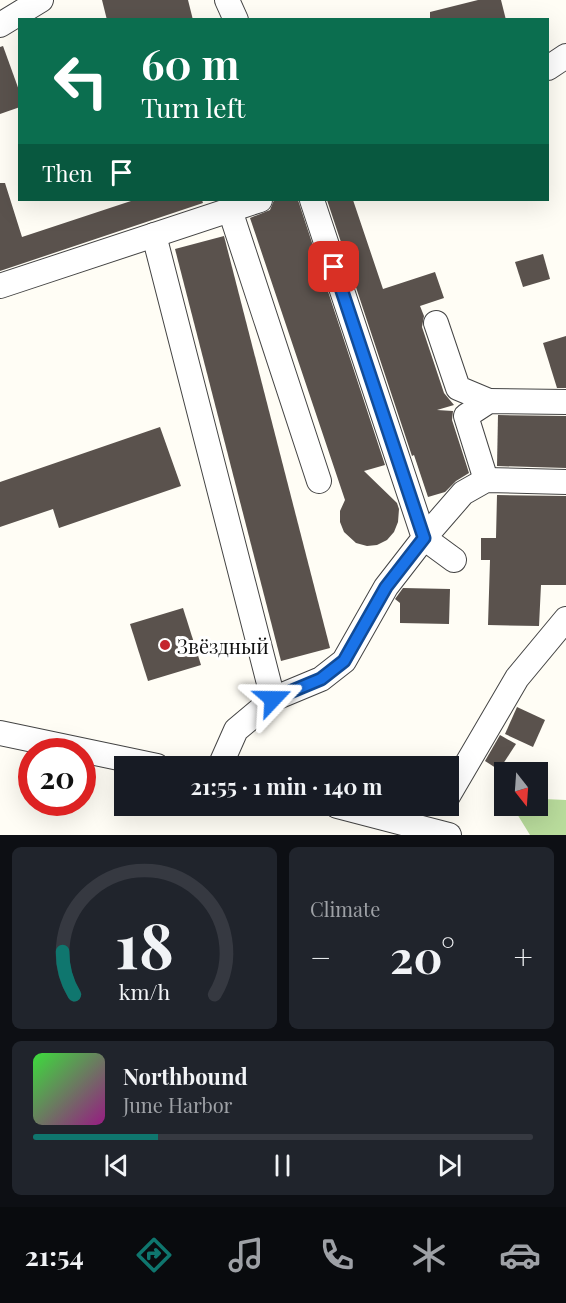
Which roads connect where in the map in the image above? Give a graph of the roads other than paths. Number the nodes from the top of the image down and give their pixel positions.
1 (41, 0) edge
2 (227, 0) edge
3 (235, 18) edge
4 (0, 25) edge
5 (566, 56) edge
6 (549, 67) edge
7 (257, 201) edge
8 (312, 201) edge
9 (230, 210) junction
10 (154, 235) junction
11 (0, 286) edge
12 (436, 323) dead end
13 (489, 401) junction
14 (566, 402) edge
15 (486, 480) junction
16 (319, 481) dead end
17 (566, 482) edge
18 (424, 538) junction
19 (454, 560) dead end
20 (566, 619) edge
21 (273, 699) junction
22 (0, 733) edge
23 (224, 756) edge
24 (114, 757) edge
25 (459, 777) edge
26 (376, 816) edge
27 (441, 816) edge
28 (439, 832) edge

1 - 4 street
2 - 3 street
5 - 6 street
7 - 9 street
8 - 18 street
9 - 10 street
9 - 16 street
10 - 11 street
10 - 21 street
12 - 13 street
13 - 14 street
13 - 15 street
15 - 17 street
15 - 18 street
18 - 19 street
18 - 21 street
20 - 25 street
21 - 23 street
22 - 24 street
26 - 28 street
27 - 28 street

